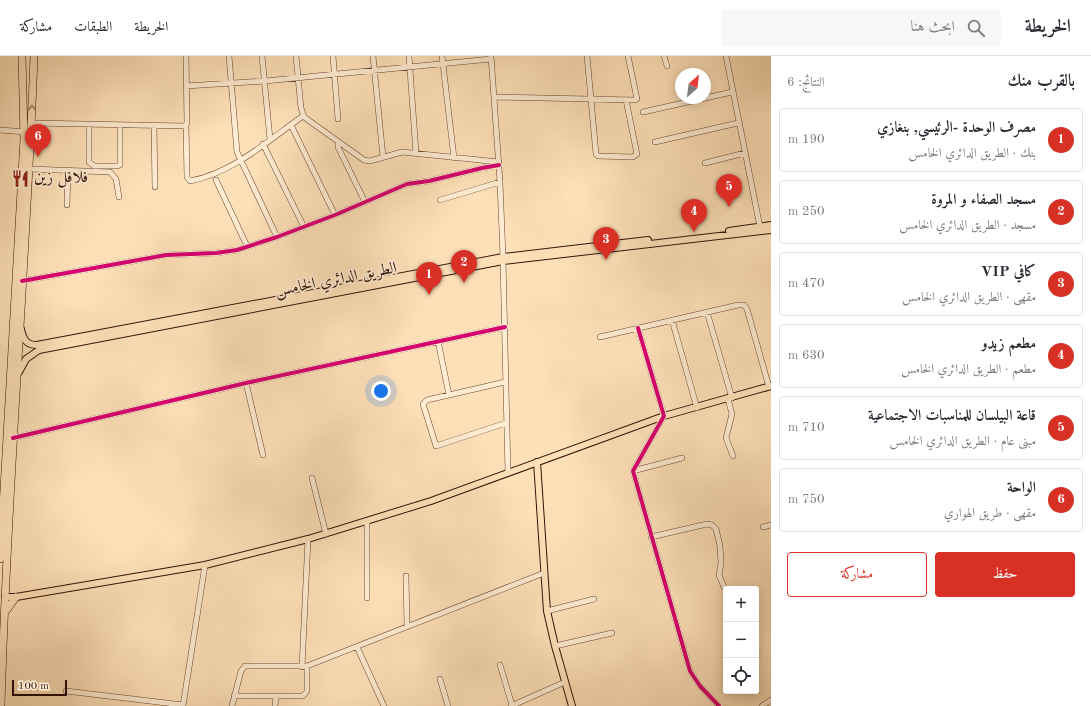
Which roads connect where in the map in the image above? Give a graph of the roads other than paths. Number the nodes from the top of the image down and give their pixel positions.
1 (22, 56) edge
2 (34, 56) edge
3 (186, 56) edge
4 (229, 56) edge
5 (262, 56) edge
6 (296, 56) edge
7 (333, 56) edge
8 (373, 56) edge
9 (408, 56) edge
10 (442, 56) edge
11 (587, 56) edge
12 (628, 56) edge
13 (664, 56) edge
14 (726, 56) edge
15 (491, 58) edge
16 (442, 64) junction
17 (667, 66) dead end
18 (410, 67) junction
19 (375, 70) junction
20 (335, 74) junction
21 (298, 78) junction
22 (264, 81) junction
23 (232, 84) junction
24 (186, 86) junction
25 (732, 92) junction
26 (494, 97) junction
27 (590, 99) junction
28 (626, 100) junction
29 (643, 112) dead end
30 (303, 116) junction
31 (338, 118) dead end
32 (32, 123) junction
33 (738, 123) junction
34 (89, 124) junction
35 (120, 125) junction
36 (186, 125) junction
37 (291, 125) junction
38 (154, 126) junction
39 (0, 130) edge
40 (28, 132) junction
41 (270, 139) junction
42 (338, 142) junction
43 (655, 142) dead end
44 (263, 144) junction
45 (416, 153) junction
46 (744, 153) junction
47 (383, 157) junction
48 (454, 158) junction
49 (240, 160) junction
50 (705, 163) dead end
51 (499, 164) junction
52 (30, 169) junction
53 (68, 170) junction
54 (216, 180) dead end
55 (500, 182) junction
56 (154, 187) dead end
57 (119, 197) dead end
58 (440, 200) dead end
59 (366, 202) junction
60 (67, 205) dead end
61 (335, 215) junction
62 (771, 225) edge
63 (304, 227) junction
64 (760, 227) junction
65 (771, 230) edge
66 (277, 237) junction
67 (247, 246) junction
68 (503, 259) junction
69 (22, 281) junction
70 (707, 312) junction
71 (213, 314) junction
72 (672, 320) junction
73 (20, 325) junction
74 (505, 327) junction
75 (638, 328) junction
76 (600, 337) dead end
77 (438, 341) junction
78 (18, 377) junction
79 (505, 382) junction
80 (246, 383) junction
81 (770, 386) edge
82 (449, 395) junction
83 (730, 398) junction
84 (697, 408) junction
85 (664, 416) junction
86 (506, 423) junction
87 (14, 438) junction
88 (263, 455) dead end
89 (733, 456) dead end
90 (682, 458) dead end
91 (537, 462) junction
92 (9, 470) junction
93 (633, 471) junction
94 (508, 473) junction
95 (312, 478) dead end
96 (367, 522) junction
97 (771, 525) edge
98 (763, 527) dead end
99 (326, 534) junction
100 (651, 537) junction
101 (308, 539) junction
102 (0, 558) edge
103 (205, 565) junction
104 (544, 573) junction
105 (406, 576) dead end
106 (723, 586) edge
107 (12, 595) junction
108 (367, 598) dead end
109 (594, 599) dead end
110 (547, 611) junction
111 (4, 615) junction
112 (407, 628) junction
113 (612, 633) dead end
114 (555, 646) junction
115 (358, 647) junction
116 (500, 664) dead end
117 (305, 666) junction
118 (440, 679) dead end
119 (565, 682) junction
120 (66, 691) dead end
121 (234, 696) junction
122 (276, 697) junction
123 (771, 700) edge
124 (2, 706) edge
125 (183, 706) edge
126 (232, 706) edge
127 (275, 706) edge
128 (384, 706) edge
129 (448, 706) edge
130 (512, 706) edge
131 (572, 706) edge
132 (719, 706) edge
133 (762, 706) edge

1 - 40 highway
32 -> 2 highway
3 - 24 street
4 - 23 street
5 - 22 street
6 - 21 street
7 - 20 street
8 - 19 street
9 - 18 street
10 - 16 street
11 - 27 street
12 - 28 street
13 - 17 street
14 - 25 street
15 - 16 street
15 - 26 street
16 - 18 street
16 - 48 street
18 - 19 street
18 - 45 street
19 - 20 street
19 - 47 street
20 - 21 street
20 - 31 street
21 - 22 street
21 - 30 street
22 - 23 street
22 - 41 street
23 - 24 street
23 - 49 street
24 - 36 street
25 - 29 street
25 - 33 street
26 - 27 street
26 - 51 street
27 - 28 street
27 - 28 street
30 - 37 street
30 - 42 street
32 - 34 street
32 - 40 highway
33 - 43 street
33 - 46 street
34 - 35 street
34 - 35 street
35 - 38 street
36 - 38 street
36 - 49 street
37 - 41 street
37 - 61 street
38 - 56 street
39 - 40 street
40 - 52 highway
40 - 92 highway
41 - 44 street
42 - 47 street
42 - 59 street
44 - 49 street
44 - 63 street
45 - 47 street
45 - 48 street
46 - 50 street
46 - 64 street
48 - 51 street
49 - 66 street
51 - 55 street
51 - 59 street
52 - 53 street
52 - 69 highway
53 - 57 street
53 - 60 street
54 - 67 street
55 - 58 street
55 - 68 street
59 - 61 street
61 - 63 street
62 - 64 main road, الطريق الدائري الخامس
63 - 66 street
64 - 68 main road, الطريق الدائري الخامس
65 - 68 main road, الطريق الدائري الخامس
66 - 67 street
67 - 69 street
68 - 71 main road, الطريق الدائري الخامس
68 - 74 street
69 - 73 highway
70 - 72 street
70 - 81 street
70 - 83 street
71 - 73 main road, الطريق الدائري الخامس
71 - 78 main road, الطريق الدائري الخامس
72 - 75 street
72 - 84 street
73 - 78 highway
74 - 77 street
74 - 79 street
75 - 76 street
75 - 85 street
77 - 80 street
77 - 82 street
78 - 87 highway
79 - 82 street
79 - 86 street
80 - 87 street
80 - 88 street
81 - 83 main road
82 - 86 street
83 - 84 main road
83 - 89 street
84 - 85 main road
85 - 91 main road
85 - 93 street
86 - 94 street
87 - 92 highway
90 - 93 street
91 - 94 main road
91 - 104 main road
92 - 102 highway
92 - 107 highway
93 - 100 street
94 - 96 main road
95 - 99 street
96 - 99 main road
96 - 108 street
97 - 98 street
99 - 101 main road
100 - 106 street
100 - 132 street
101 - 103 main road
101 - 117 street
103 - 107 main road
103 - 125 street
104 - 110 main road
104 - 112 street
105 - 112 street
107 - 111 highway
107 - 111 highway
109 - 110 street
110 - 114 main road
111 - 124 highway
112 - 115 street
113 - 114 street
114 - 119 main road
115 - 117 street
115 - 128 street
116 - 130 street
117 - 121 street
117 - 122 street
118 - 129 street
119 - 130 street
119 - 131 main road
120 - 125 street
121 - 122 street
121 - 126 street
122 - 127 street
123 - 133 street

